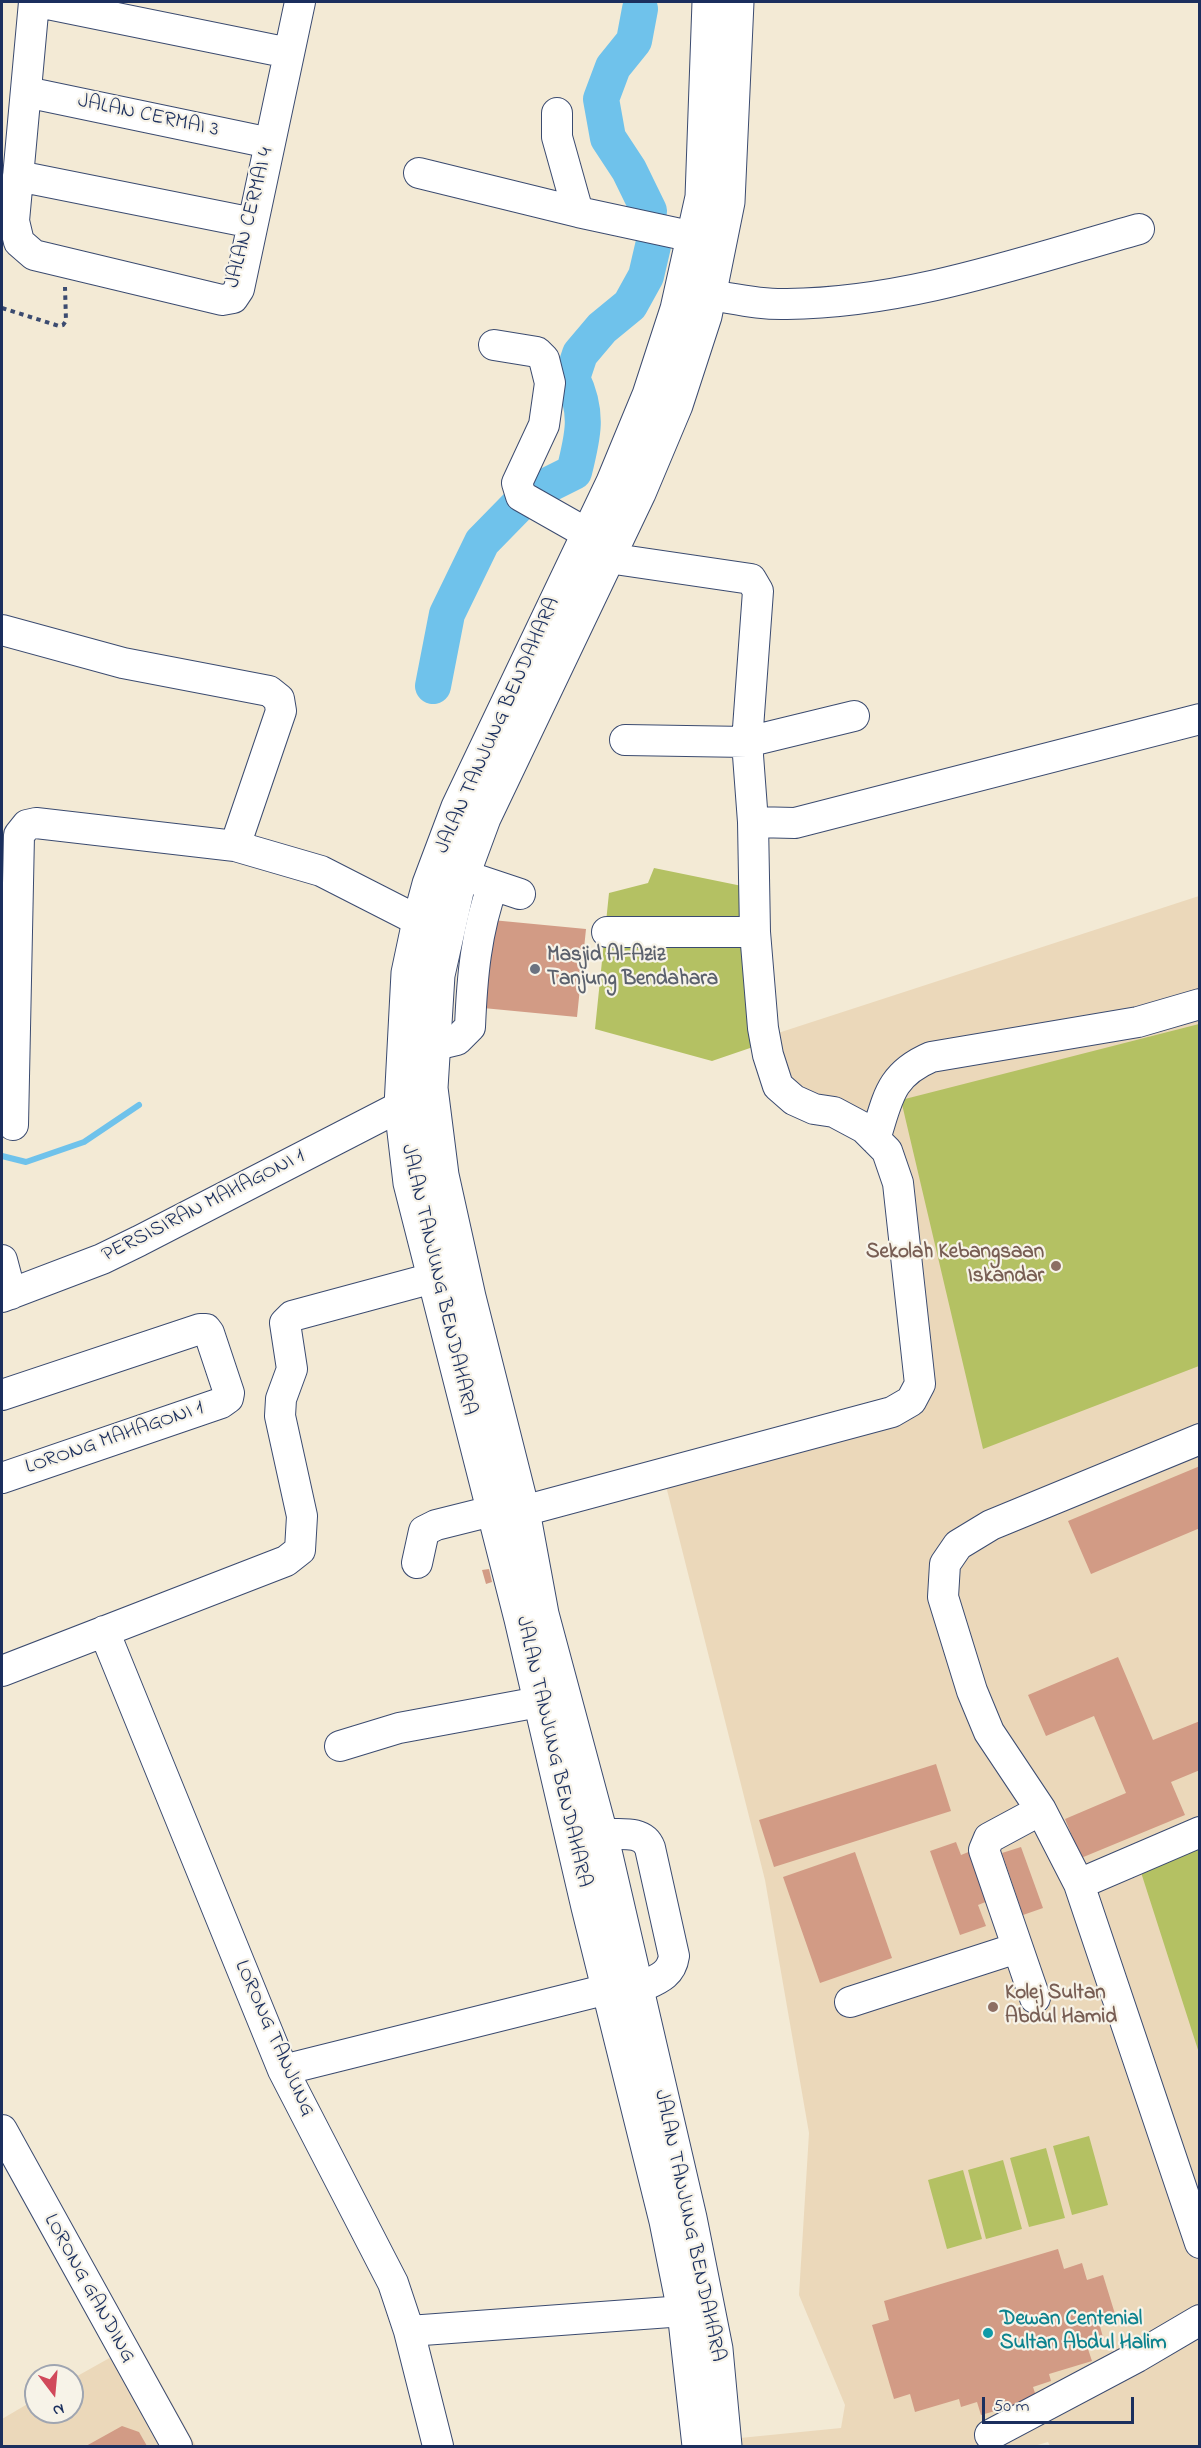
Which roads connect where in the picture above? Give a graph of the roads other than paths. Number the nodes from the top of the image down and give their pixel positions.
1 (36, 2) edge
2 (300, 2) edge
3 (709, 2) edge
4 (737, 2) edge
5 (289, 53) junction
6 (26, 92) junction
7 (557, 113) dead end
8 (270, 143) junction
9 (419, 173) dead end
10 (18, 176) junction
11 (578, 212) junction
12 (252, 223) junction
13 (1139, 229) dead end
14 (8, 232) edge
15 (694, 237) junction
16 (710, 295) junction
17 (494, 345) dead end
18 (588, 534) junction
19 (608, 558) junction
20 (2, 630) edge
21 (854, 716) dead end
22 (1200, 719) edge
23 (625, 740) dead end
24 (747, 741) junction
25 (753, 822) junction
26 (235, 846) junction
27 (418, 921) junction
28 (608, 932) dead end
29 (754, 932) junction
30 (1200, 1004) edge
31 (401, 1106) junction
32 (13, 1125) dead end
33 (875, 1139) junction
34 (2, 1260) edge
35 (433, 1278) junction
36 (6, 1295) edge
37 (2, 1395) edge
38 (1200, 1439) edge
39 (2, 1478) edge
40 (508, 1511) junction
41 (417, 1563) dead end
42 (104, 1631) junction
43 (2, 1671) edge
44 (539, 1702) junction
45 (340, 1746) dead end
46 (1041, 1810) junction
47 (1200, 1832) edge
48 (601, 1834) junction
49 (1079, 1884) junction
50 (1017, 1948) junction
51 (623, 1989) junction
52 (1035, 1998) dead end
53 (850, 2002) dead end
54 (283, 2070) junction
55 (2, 2130) edge
56 (1200, 2243) edge
57 (684, 2311) junction
58 (1200, 2320) edge
59 (409, 2331) junction
60 (990, 2435) dead end
61 (177, 2446) edge
62 (438, 2446) edge
63 (699, 2446) edge
64 (725, 2446) edge

1 - 5 street
1 - 6 street
2 - 5 street, JALAN CERMAI 4
3 - 15 main road, JALAN TANJUNG BENDAHARA
4 - 16 main road, JALAN TANJUNG BENDAHARA
5 - 8 street, JALAN CERMAI 4
6 - 8 street, JALAN CERMAI 3
6 - 10 street
7 - 11 street
8 - 12 street, JALAN CERMAI 4
9 - 11 street
10 - 12 street
10 - 14 street
11 - 15 street
12 - 14 street, JALAN CERMAI 4
13 - 16 street
15 - 18 main road, JALAN TANJUNG BENDAHARA
16 - 19 main road, JALAN TANJUNG BENDAHARA
17 - 18 street
18 - 27 main road, JALAN TANJUNG BENDAHARA
19 - 24 street
19 - 40 main road, JALAN TANJUNG BENDAHARA
20 - 26 street
21 - 24 street
22 - 25 street
23 - 24 street
24 - 25 street
25 - 29 street
26 - 27 street
26 - 32 street
27 - 31 main road, JALAN TANJUNG BENDAHARA
28 - 29 street
29 - 33 street
30 - 33 street
31 - 35 main road, JALAN TANJUNG BENDAHARA
31 - 36 street, PERSISIRAN MAHAGONI 1
33 - 40 street
34 - 36 street
35 - 40 main road, JALAN TANJUNG BENDAHARA
35 - 42 street
37 - 39 street, LORONG MAHAGONI 1
38 - 46 street
40 - 41 street
40 - 44 main road, JALAN TANJUNG BENDAHARA
40 - 48 main road, JALAN TANJUNG BENDAHARA
42 - 43 street
42 - 54 street, LORONG TANJUNG
44 - 45 street
44 - 51 main road, JALAN TANJUNG BENDAHARA
46 - 49 street
46 - 50 street
47 - 49 street
48 - 51 main road, JALAN TANJUNG BENDAHARA
48 - 51 street
49 - 56 street
50 - 52 street
50 - 53 street
51 - 54 street
51 - 57 main road, JALAN TANJUNG BENDAHARA
51 - 64 main road, JALAN TANJUNG BENDAHARA
54 - 59 street, LORONG TANJUNG
55 - 61 street, LORONG GANDING
57 - 59 street
57 - 63 main road, JALAN TANJUNG BENDAHARA
58 - 60 street
59 - 62 street, LORONG TANJUNG

